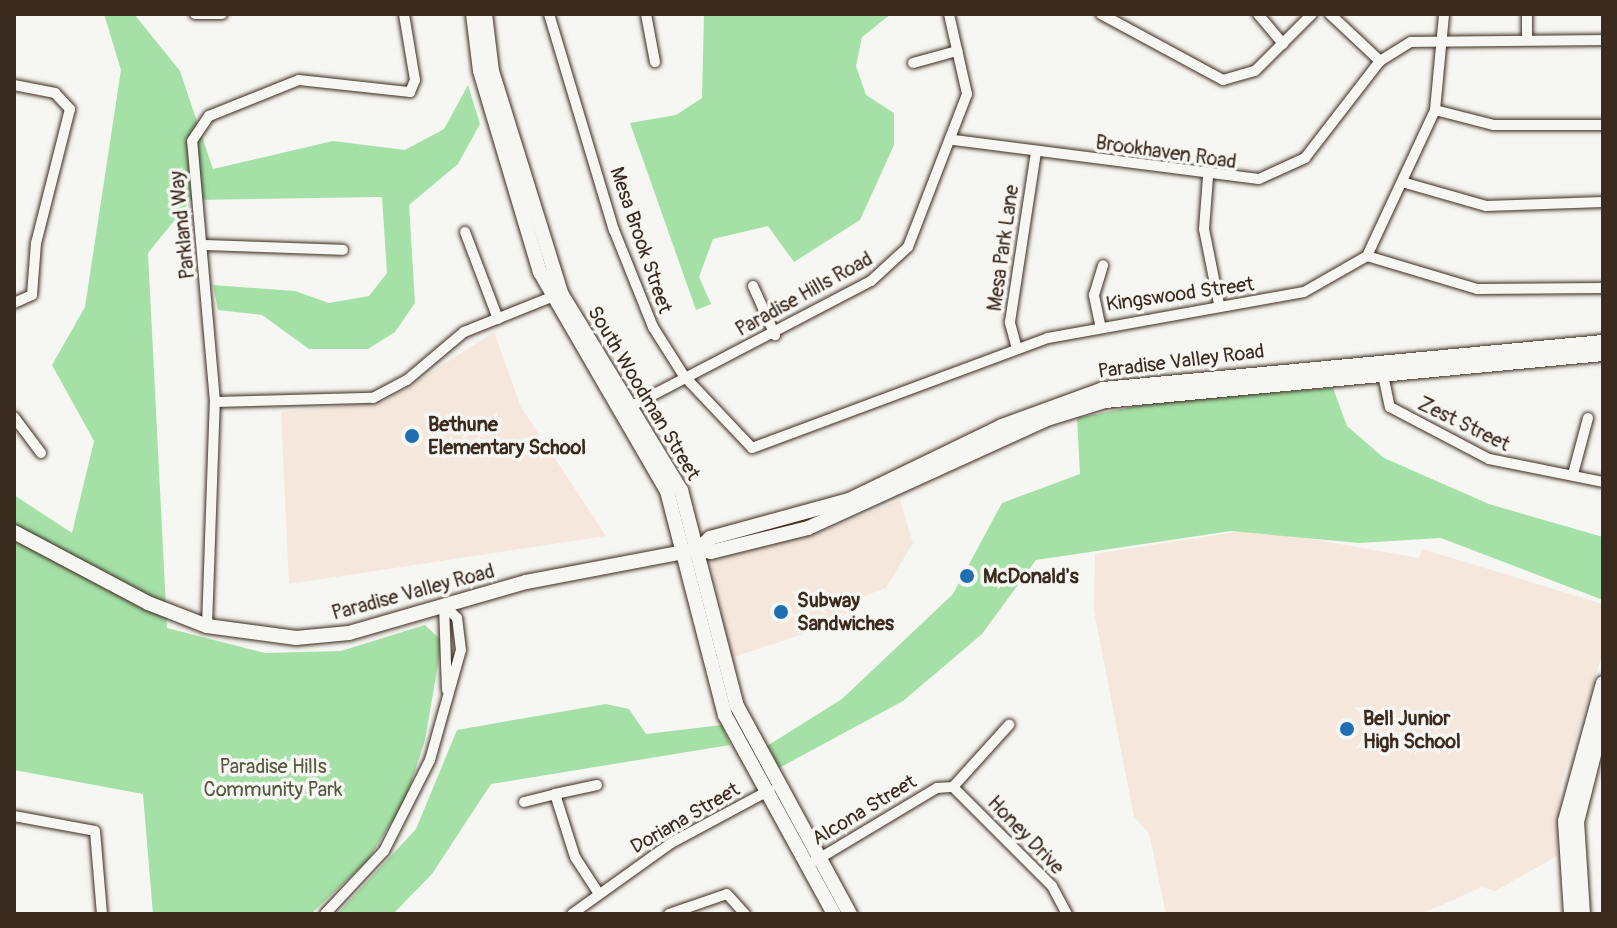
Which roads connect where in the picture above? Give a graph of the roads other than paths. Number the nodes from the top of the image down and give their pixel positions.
1 (195, 14) edge
2 (222, 14) edge
3 (404, 14) edge
4 (473, 14) edge
5 (485, 14) edge
6 (549, 14) edge
7 (646, 14) edge
8 (949, 14) edge
9 (1101, 14) edge
10 (1258, 14) edge
11 (1312, 14) edge
12 (1330, 14) edge
13 (1444, 14) edge
14 (1527, 14) edge
15 (1443, 39) junction
16 (1527, 40) junction
17 (1603, 40) edge
18 (1283, 44) junction
19 (957, 51) junction
20 (1380, 61) junction
21 (655, 62) dead end
22 (913, 63) dead end
23 (14, 85) edge
24 (1435, 110) junction
25 (1603, 125) edge
26 (954, 140) junction
27 (1036, 153) junction
28 (1208, 177) junction
29 (1402, 182) junction
30 (1603, 202) edge
31 (465, 232) dead end
32 (203, 245) junction
33 (343, 250) dead end
34 (1367, 256) junction
35 (1103, 265) dead end
36 (753, 286) dead end
37 (1603, 288) edge
38 (556, 295) junction
39 (14, 303) edge
40 (1219, 304) junction
41 (498, 319) junction
42 (1100, 324) junction
43 (775, 335) junction
44 (1603, 342) edge
45 (1017, 349) junction
46 (1603, 354) edge
47 (1383, 375) junction
48 (684, 376) junction
49 (215, 402) junction
50 (627, 409) junction
51 (14, 417) edge
52 (1588, 418) dead end
53 (752, 448) joint
54 (41, 453) dead end
55 (1573, 474) junction
56 (1603, 482) edge
57 (14, 532) edge
58 (692, 550) junction
59 (444, 605) junction
60 (207, 626) junction
61 (1603, 683) edge
62 (1603, 719) edge
63 (1009, 725) dead end
64 (597, 785) dead end
65 (953, 787) junction
66 (773, 789) junction
67 (555, 794) junction
68 (524, 802) dead end
69 (14, 816) edge
70 (1563, 839) junction
71 (813, 862) junction
72 (1576, 872) junction
73 (599, 894) junction
74 (102, 914) edge
75 (325, 914) edge
76 (572, 914) edge
77 (669, 914) edge
78 (745, 914) edge
79 (834, 914) edge
80 (850, 914) edge
81 (1067, 914) edge
82 (1571, 914) edge
83 (1583, 914) edge

1 - 2 street
3 - 32 street, Parkland Way
4 - 38 main road, South Woodman Street
5 - 38 main road, South Woodman Street
6 - 48 street, Mesa Brook Street
7 - 21 street
8 - 19 street, Paradise Hills Road
9 - 18 street
10 - 18 street
11 - 18 street
12 - 20 street
13 - 15 street
14 - 16 street
15 - 16 street, Brookhaven Road
15 - 20 street, Brookhaven Road
15 - 24 street
16 - 17 street, Brookhaven Road
19 - 22 street
19 - 26 street, Paradise Hills Road
20 - 28 street, Brookhaven Road
23 - 39 street
24 - 25 street
24 - 29 street
26 - 27 street, Brookhaven Road
26 - 43 street, Paradise Hills Road
27 - 28 street, Brookhaven Road
27 - 45 street, Mesa Park Lane
28 - 40 street
29 - 30 street
29 - 34 street
31 - 41 street
32 - 33 street
32 - 49 street, Parkland Way
34 - 37 street
34 - 40 street, Kingswood Street
35 - 42 street
36 - 43 street
38 - 41 street
38 - 50 main road, South Woodman Street
40 - 42 street, Kingswood Street
41 - 49 street
42 - 45 street, Kingswood Street
43 - 48 street, Paradise Hills Road
44 - 58 main road, Paradise Valley Road
45 - 53 street, Kingswood Street
46 - 47 main road, Paradise Valley Road
47 - 55 street, Zest Street
47 - 58 main road, Paradise Valley Road
48 - 50 street, Paradise Hills Road
48 - 53 street, Mesa Brook Street
49 - 60 street, Parkland Way
50 - 58 main road, South Woodman Street
51 - 54 street
52 - 55 street
55 - 56 street, Zest Street
57 - 60 main road, Paradise Valley Road
58 - 59 main road, Paradise Valley Road
58 - 66 main road, South Woodman Street
59 - 60 main road, Paradise Valley Road
59 - 75 street
61 - 70 main road
62 - 72 main road
63 - 65 street, Alcona Street
64 - 67 street
65 - 71 street, Alcona Street
65 - 81 street, Honey Drive
66 - 71 main road, South Woodman Street
66 - 73 street, Doriana Street
67 - 68 street
67 - 73 street
69 - 74 street
70 - 72 main road
70 - 82 main road
71 - 79 main road, South Woodman Street
71 - 80 main road, South Woodman Street
72 - 83 main road
73 - 76 street, Doriana Street
77 - 78 street

